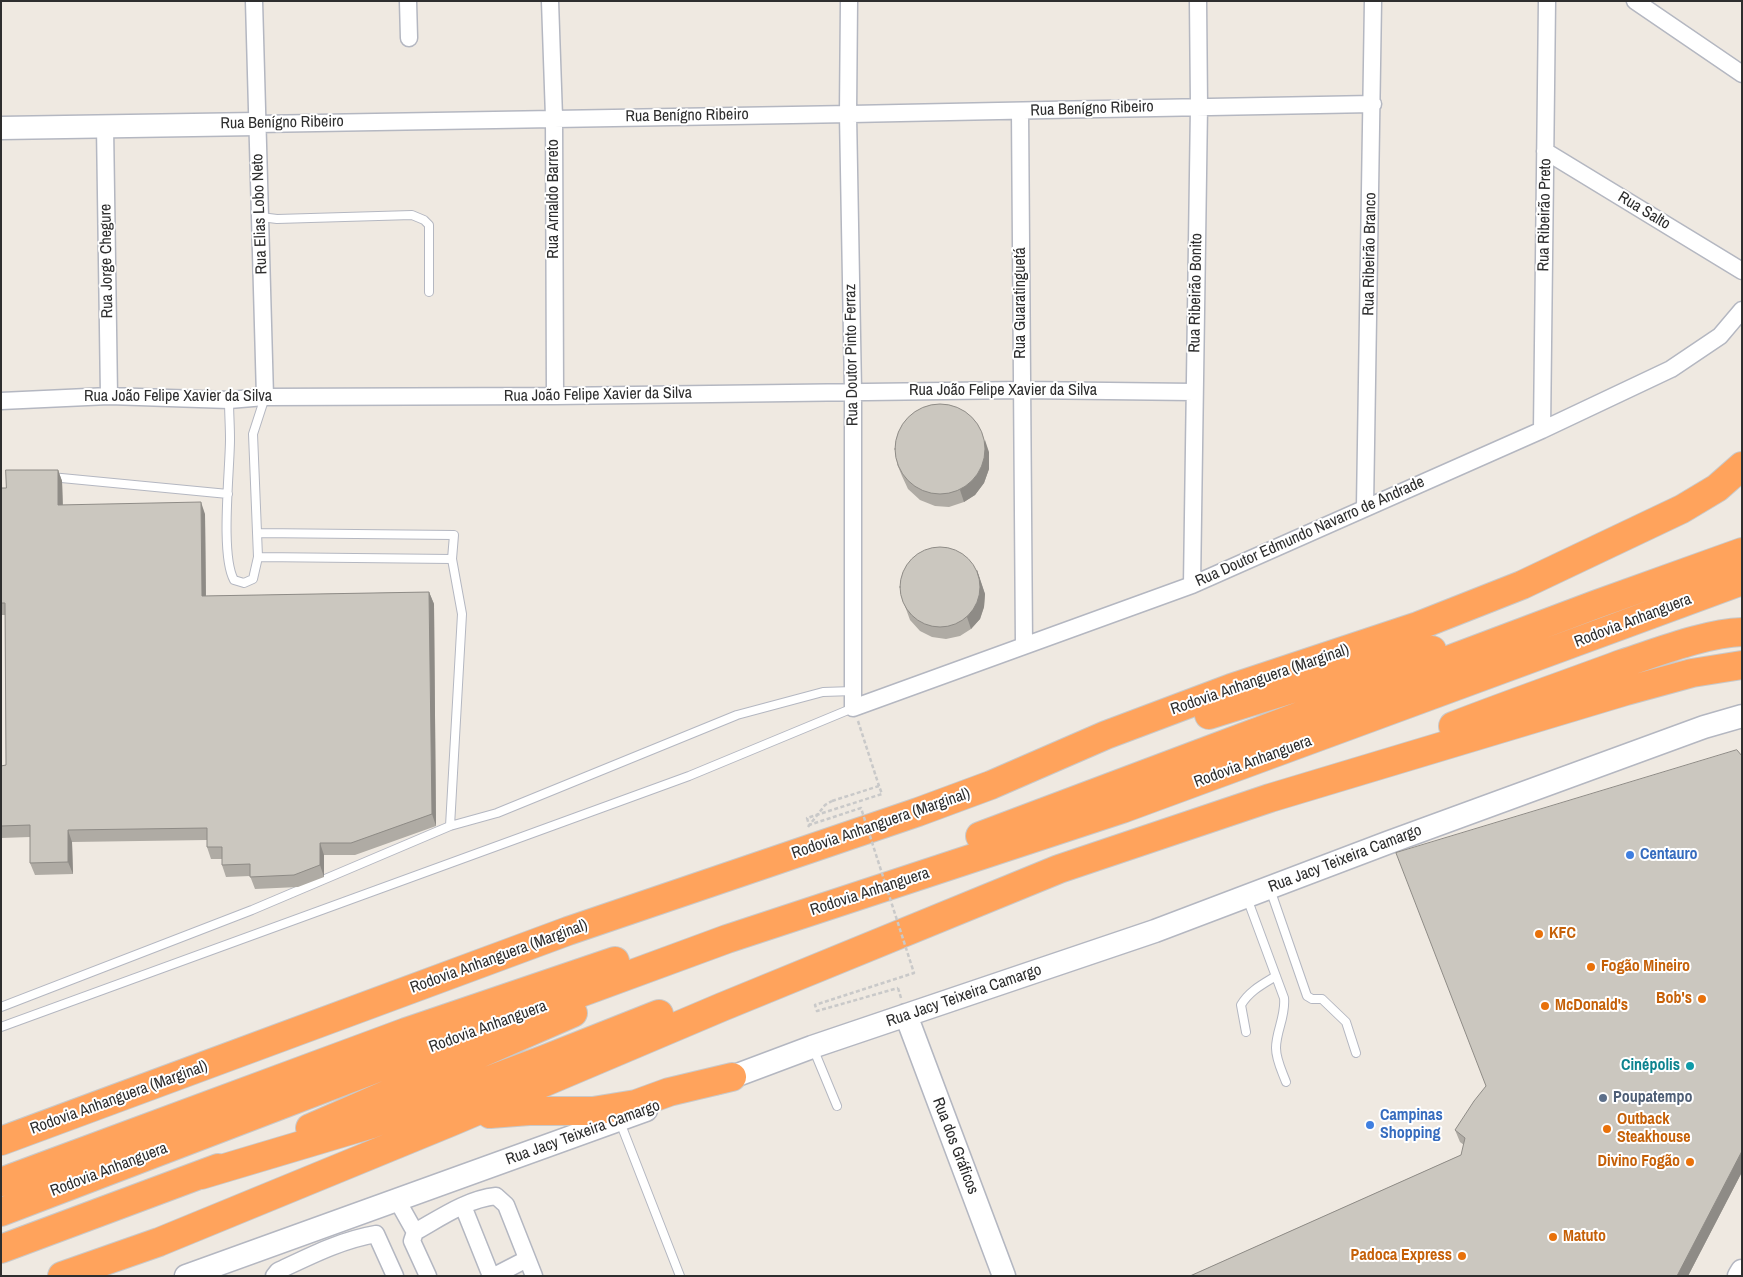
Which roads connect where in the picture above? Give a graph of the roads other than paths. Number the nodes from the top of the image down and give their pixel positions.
1 (254, 1) edge
2 (408, 1) edge
3 (550, 1) edge
4 (848, 1) edge
5 (1198, 1) edge
6 (1373, 1) edge
7 (1546, 1) edge
8 (1635, 1) edge
9 (408, 38) dead end
10 (1742, 74) edge
11 (1373, 104) junction
12 (1199, 106) junction
13 (1020, 111) junction
14 (848, 114) junction
15 (554, 118) junction
16 (257, 124) junction
17 (105, 126) junction
18 (1, 128) edge
19 (1545, 151) junction
20 (261, 217) junction
21 (1742, 271) edge
22 (429, 292) dead end
23 (1742, 310) edge
24 (1022, 390) junction
25 (853, 391) junction
26 (1194, 392) junction
27 (109, 396) junction
28 (555, 396) junction
29 (265, 397) junction
30 (228, 400) junction
31 (1, 401) edge
32 (1542, 430) junction
33 (1742, 466) edge
34 (41, 476) edge
35 (228, 494) junction
36 (1365, 507) junction
37 (258, 534) junction
38 (1742, 552) edge
39 (258, 557) junction
40 (452, 559) junction
41 (1742, 581) edge
42 (1192, 584) junction
43 (1597, 604) junction
44 (1742, 632) edge
45 (1024, 645) junction
46 (1742, 665) edge
47 (853, 691) junction
48 (853, 708) junction
49 (1742, 716) edge
50 (990, 785) junction
51 (1270, 798) junction
52 (450, 826) junction
53 (1270, 887) junction
54 (1247, 896) junction
55 (991, 897) junction
56 (727, 939) junction
57 (1276, 976) junction
58 (1, 1007) edge
59 (906, 1015) junction
60 (1, 1027) edge
61 (1246, 1032) dead end
62 (812, 1046) junction
63 (1356, 1053) dead end
64 (732, 1077) junction
65 (1286, 1082) dead end
66 (837, 1106) dead end
67 (620, 1120) junction
68 (451, 1122) junction
69 (1, 1141) edge
70 (201, 1175) junction
71 (1, 1182) edge
72 (397, 1200) junction
73 (463, 1206) junction
74 (1, 1212) edge
75 (365, 1212) junction
76 (415, 1232) junction
77 (376, 1234) junction
78 (1, 1249) edge
79 (528, 1258) junction
80 (225, 1270) edge
81 (1742, 1271) edge
82 (62, 1276) edge
83 (186, 1276) edge
84 (274, 1276) edge
85 (395, 1276) edge
86 (428, 1276) edge
87 (493, 1276) edge
88 (534, 1276) edge
89 (680, 1276) edge
90 (1004, 1276) edge
91 (1739, 1276) edge

1 - 16 street, Rua Elias Lobo Neto
2 - 9 street
3 - 15 street, Rua Arnaldo Barreto
4 - 14 street, Rua Doutor Pinto Ferraz
5 - 12 street, Rua Ribeirão Bonito
6 - 11 street, Rua Ribeirão Branco
7 - 19 street, Rua Ribeirão Preto
8 - 10 street
11 - 12 street, Rua Benígno Ribeiro
11 - 36 street, Rua Ribeirão Branco
12 - 13 street, Rua Benígno Ribeiro
12 - 26 street, Rua Ribeirão Bonito
13 - 14 street, Rua Benígno Ribeiro
13 - 24 street, Rua Guaratinguetá
14 - 15 street, Rua Benígno Ribeiro
14 - 25 street, Rua Doutor Pinto Ferraz
15 - 16 street, Rua Benígno Ribeiro
15 - 28 street, Rua Arnaldo Barreto
16 - 17 street, Rua Benígno Ribeiro
16 - 20 street, Rua Elias Lobo Neto
17 - 18 street, Rua Benígno Ribeiro
17 - 27 street, Rua Jorge Chegure
19 - 21 street, Rua Salto
19 - 32 street, Rua Ribeirão Preto
20 - 22 lane
20 - 29 street, Rua Elias Lobo Neto
23 - 32 street, Rua Doutor Edmundo Navarro de Andrade
24 - 25 street, Rua João Felipe Xavier da Silva
24 - 26 street, Rua João Felipe Xavier da Silva
24 - 45 street, Rua Guaratinguetá
25 - 28 street, Rua João Felipe Xavier da Silva
25 - 47 street, Rua Doutor Pinto Ferraz
26 - 42 street, Rua Ribeirão Bonito
27 - 30 street, Rua João Felipe Xavier da Silva
27 - 31 street, Rua João Felipe Xavier da Silva
28 - 29 street, Rua João Felipe Xavier da Silva
29 - 30 street, Rua João Felipe Xavier da Silva
29 - 37 lane
30 - 35 lane
32 - 36 street, Rua Doutor Edmundo Navarro de Andrade
33 - 50 highway, Rodovia Anhanguera (Marginal)
34 - 35 lane
35 - 39 lane
36 - 42 street, Rua Doutor Edmundo Navarro de Andrade
37 - 39 lane
37 - 40 lane
38 - 43 highway, Rodovia Anhanguera
39 - 40 lane
40 - 52 lane
41 - 56 highway, Rodovia Anhanguera
42 - 45 street, Rua Doutor Edmundo Navarro de Andrade
43 - 50 highway
43 - 71 highway, Rodovia Anhanguera
44 - 51 highway
45 - 48 street, Rua Doutor Edmundo Navarro de Andrade
46 - 51 highway
47 - 48 street, Rua Doutor Pinto Ferraz
47 - 52 lane
48 - 60 lane
49 - 53 street, Rua Jacy Teixeira Camargo
50 - 69 highway, Rodovia Anhanguera (Marginal)
51 - 55 highway
52 - 58 lane
53 - 54 street, Rua Jacy Teixeira Camargo
53 - 63 lane
54 - 57 lane
54 - 59 street, Rua Jacy Teixeira Camargo
55 - 68 highway
55 - 70 highway
56 - 70 highway
56 - 74 highway, Rodovia Anhanguera
57 - 61 lane
57 - 65 lane
59 - 62 street, Rua Jacy Teixeira Camargo
59 - 90 street, Rua dos Gráficos
62 - 64 street, Rua Jacy Teixeira Camargo
62 - 66 lane
64 - 67 street, Rua Jacy Teixeira Camargo
64 - 68 highway
67 - 72 street, Rua Jacy Teixeira Camargo
67 - 89 lane
68 - 82 highway
70 - 78 highway
72 - 75 street, Rua Jacy Teixeira Camargo
72 - 76 street
73 - 76 street
73 - 79 street
73 - 87 street
75 - 77 street
75 - 80 street, Rua Jacy Teixeira Camargo
76 - 86 street
77 - 84 street
77 - 85 street
79 - 87 street
79 - 88 street
80 - 83 street, Rua Jacy Teixeira Camargo
81 - 91 street

